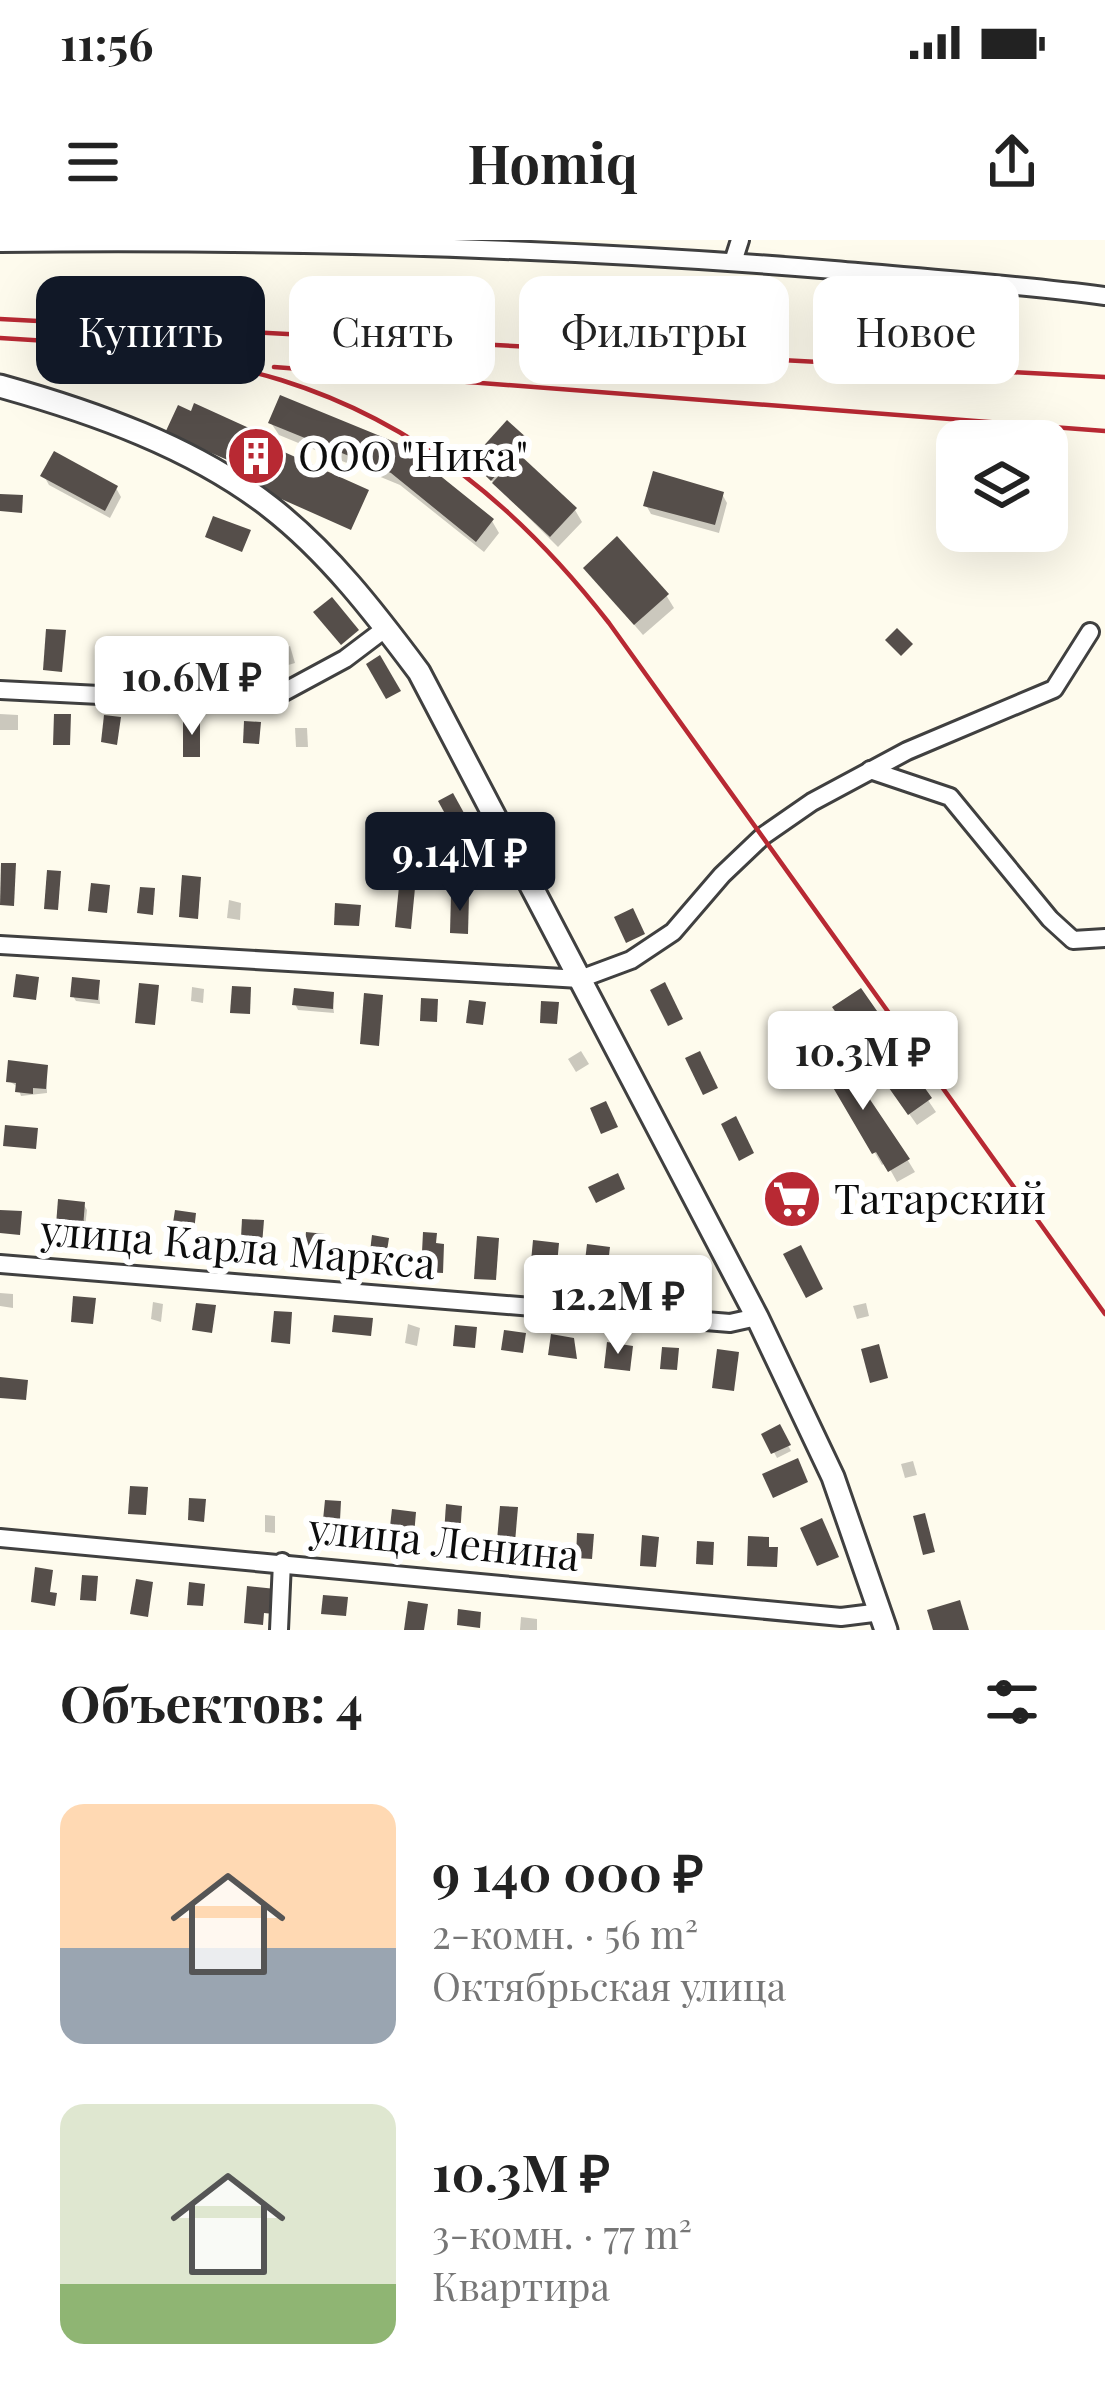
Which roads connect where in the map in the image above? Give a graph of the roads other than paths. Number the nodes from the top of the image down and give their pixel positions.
1 (740, 240) edge
2 (0, 243) edge
3 (582, 246) edge
4 (733, 262) junction
5 (1105, 296) edge
6 (0, 386) edge
7 (386, 628) junction
8 (1090, 632) dead end
9 (0, 690) edge
10 (869, 770) junction
11 (1105, 938) edge
12 (0, 945) edge
13 (580, 979) junction
14 (0, 1264) edge
15 (757, 1317) junction
16 (0, 1538) edge
17 (282, 1562) junction
18 (884, 1621) edge
19 (279, 1630) edge

1 - 4 street
2 - 3 street
3 - 4 street
4 - 5 street
6 - 7 street
7 - 9 street
7 - 13 street
8 - 10 street
10 - 11 street
10 - 13 street
12 - 13 street
13 - 15 street
14 - 15 street, улица Карла Маркса
15 - 18 street
16 - 17 street, улица Ленина
17 - 18 street, улица Ленина
17 - 19 street

